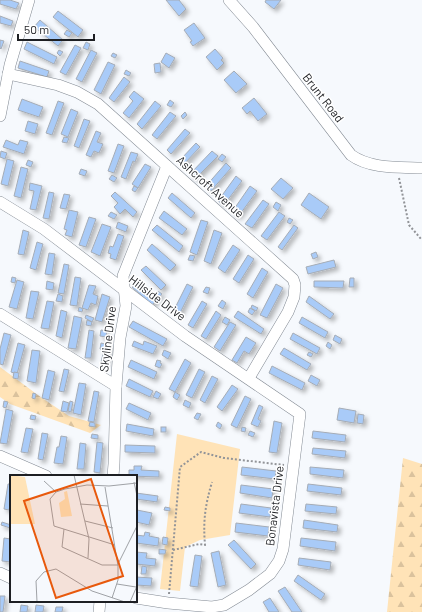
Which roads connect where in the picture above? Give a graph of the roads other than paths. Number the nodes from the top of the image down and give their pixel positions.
1 (28, 0) edge
2 (229, 0) edge
3 (8, 74) junction
4 (0, 84) edge
5 (0, 116) edge
6 (167, 166) junction
7 (422, 168) edge
8 (0, 202) edge
9 (124, 289) junction
10 (0, 314) edge
11 (249, 378) junction
12 (116, 386) junction
13 (300, 414) joint
14 (0, 456) edge
15 (44, 475) edge
16 (112, 475) edge
17 (0, 574) edge
18 (10, 578) edge
19 (137, 598) edge
20 (100, 602) edge
21 (226, 608) edge
22 (99, 612) edge

1 - 3 street
2 - 7 street, Brunt Road
3 - 4 street
3 - 5 street
3 - 6 street, Ashcroft Avenue
6 - 9 street, Skyline Drive
6 - 11 street, Ashcroft Avenue
8 - 9 street, Hillside Drive
9 - 11 street, Hillside Drive
9 - 12 street, Skyline Drive
10 - 12 street
11 - 13 street, Hillside Drive
12 - 16 street, Skyline Drive
13 - 21 street, Bonavista Drive
14 - 15 street
17 - 18 street
19 - 21 street, Bonavista Drive
20 - 22 street

